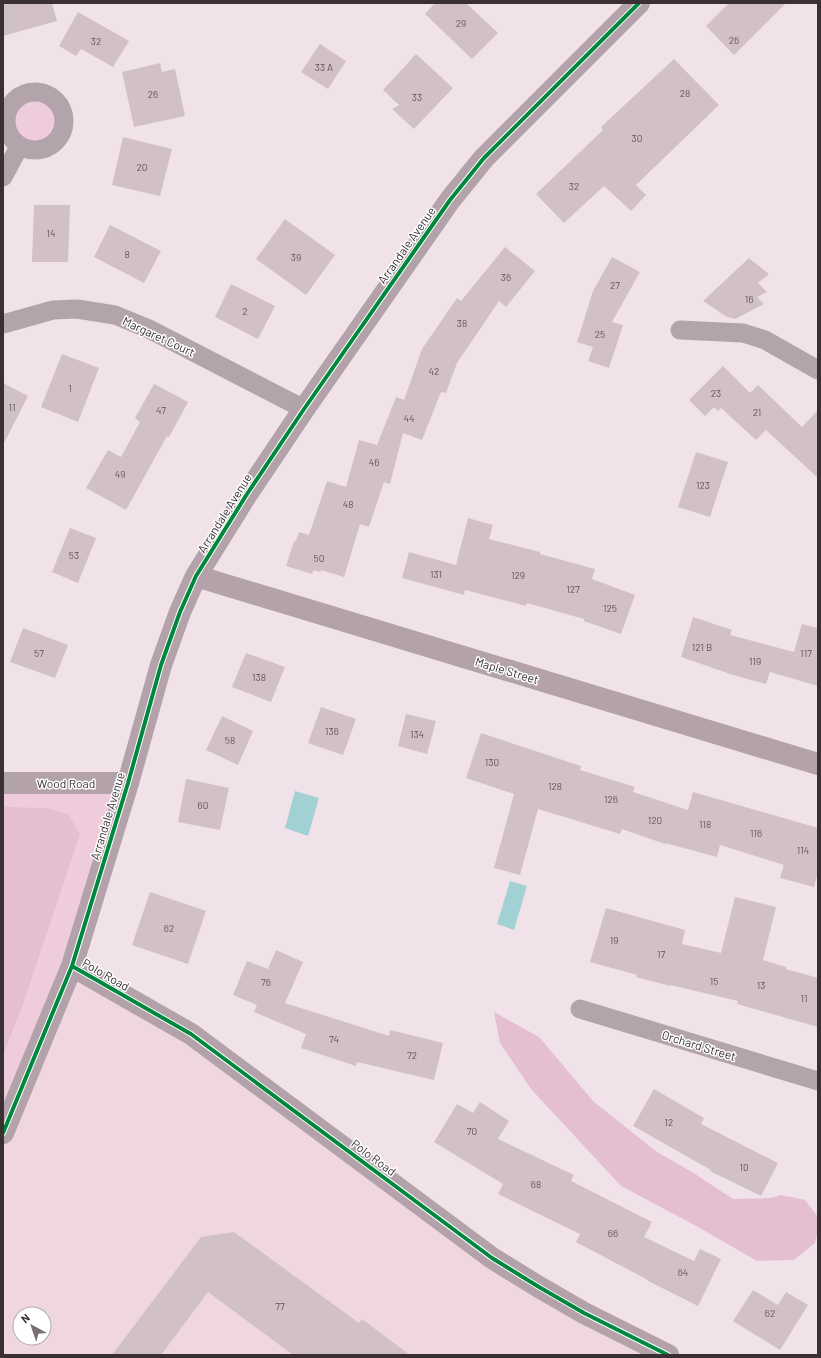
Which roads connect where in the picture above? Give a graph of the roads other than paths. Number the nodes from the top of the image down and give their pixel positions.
1 (639, 3) edge
2 (20, 147) dead end
3 (3, 177) edge
4 (3, 324) edge
5 (680, 330) dead end
6 (818, 370) edge
7 (304, 409) junction
8 (196, 576) junction
9 (818, 764) edge
10 (3, 783) edge
11 (128, 783) junction
12 (72, 966) junction
13 (580, 1009) dead end
14 (818, 1081) edge
15 (3, 1133) edge
16 (668, 1355) edge

1 - 7 street, Arrandale Avenue
2 - 3 street
4 - 7 street, Margaret Court
5 - 6 street
7 - 8 street, Arrandale Avenue
8 - 9 street, Maple Street
8 - 11 street, Arrandale Avenue
10 - 11 street, Wood Road
11 - 12 street, Arrandale Avenue
12 - 15 street, Arrandale Avenue
12 - 16 street, Polo Road
13 - 14 street, Orchard Street

